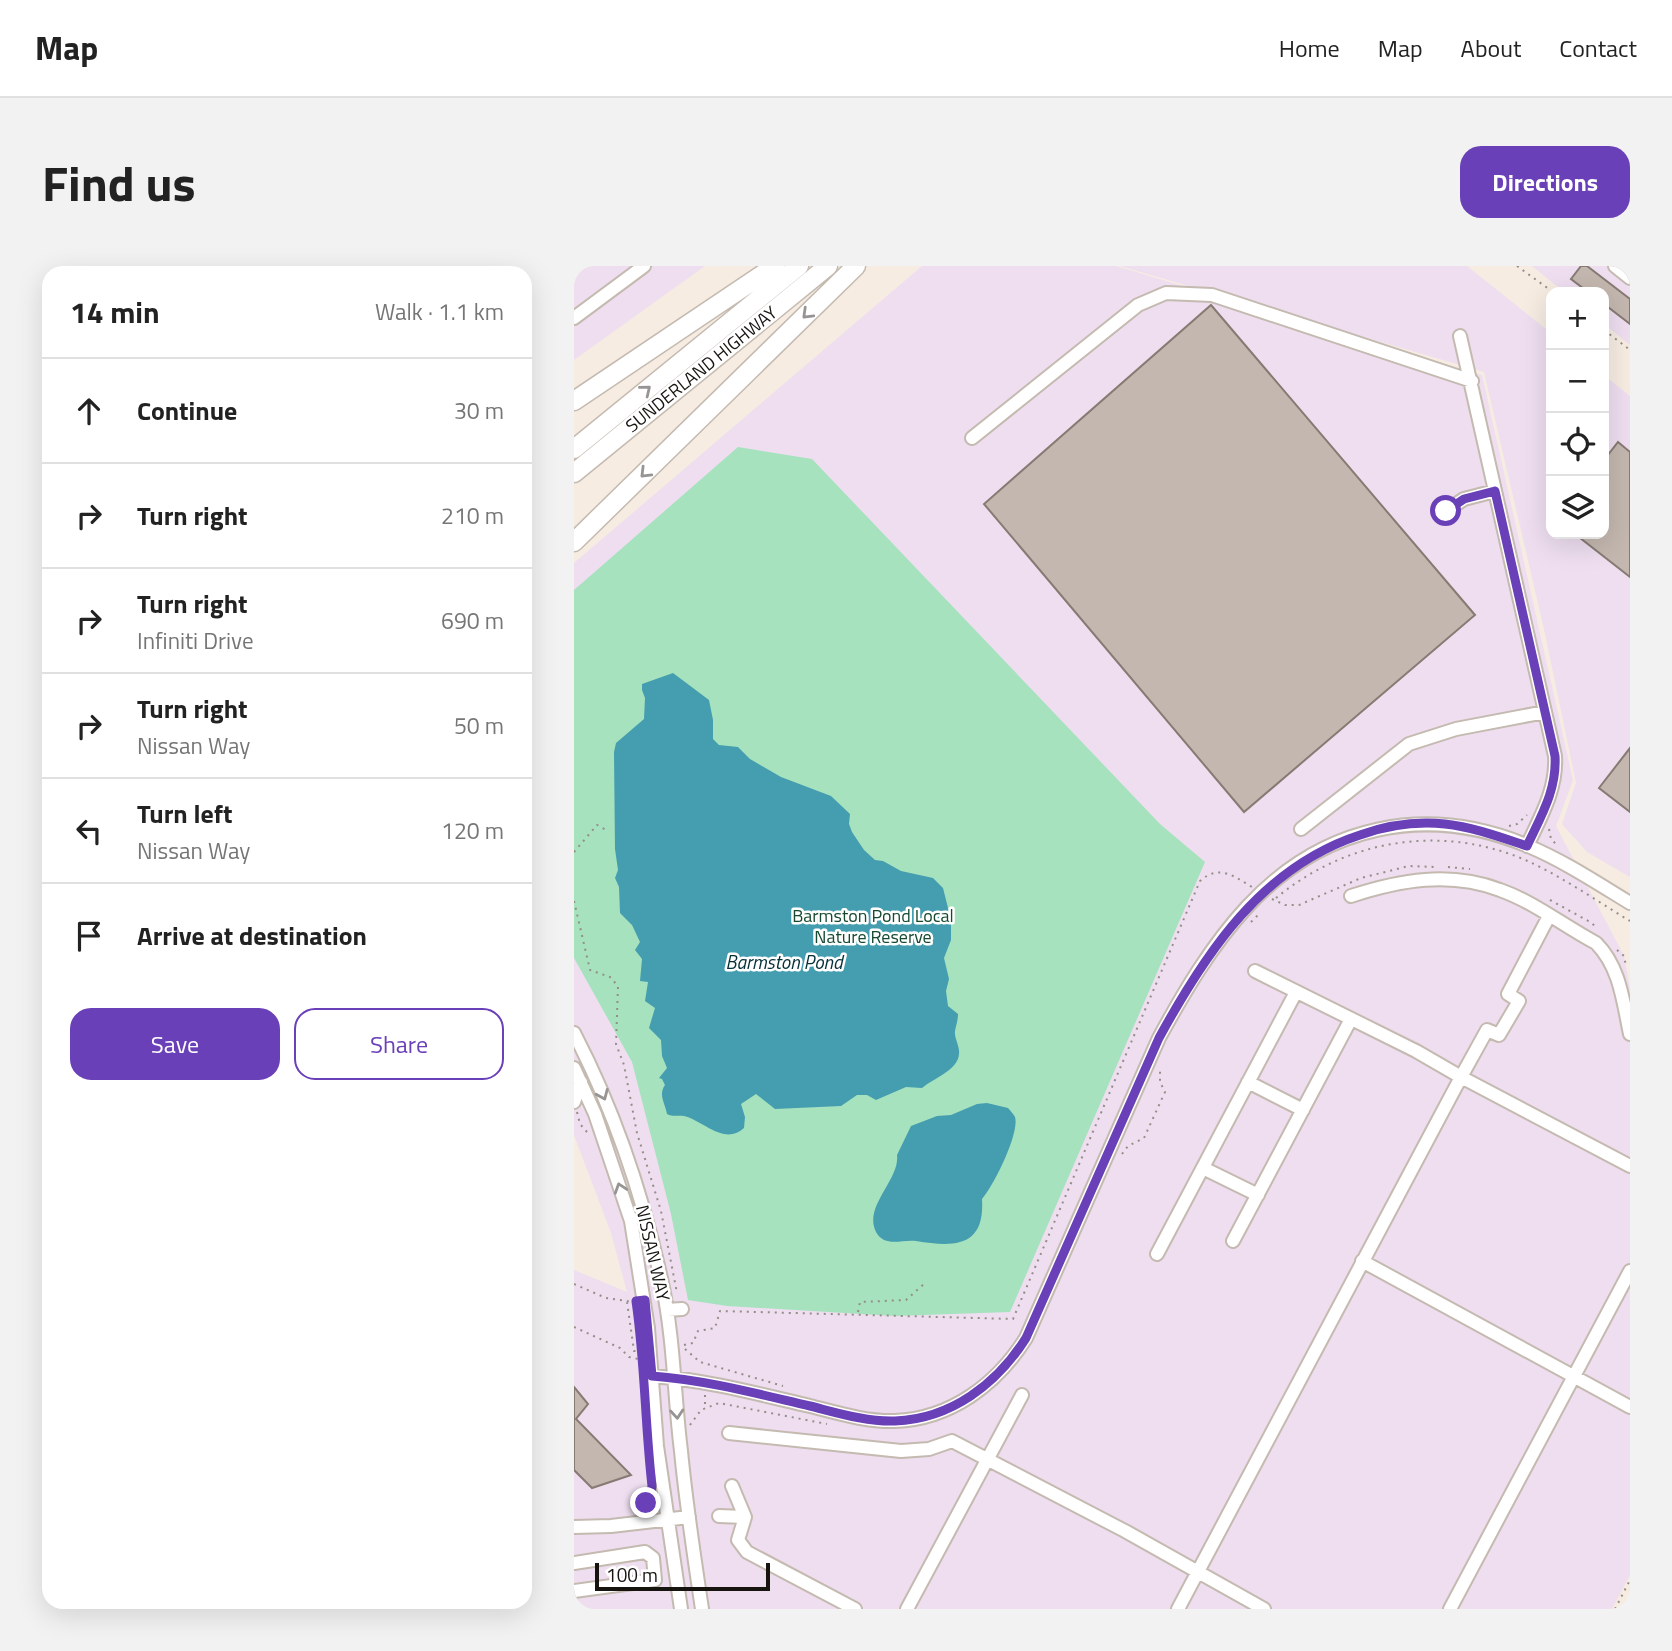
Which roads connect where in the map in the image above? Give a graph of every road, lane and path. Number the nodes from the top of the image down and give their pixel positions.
1 (644, 266) edge
2 (775, 266) edge
3 (799, 266) edge
4 (828, 266) edge
5 (856, 266) edge
6 (1517, 266) edge
7 (1615, 266) edge
8 (1630, 278) edge
9 (1546, 288) edge
10 (574, 318) edge
11 (1609, 334) edge
12 (1460, 337) dead end
13 (1630, 350) edge
14 (1472, 381) junction
15 (574, 401) edge
16 (972, 438) dead end
17 (574, 449) edge
18 (574, 473) edge
19 (1495, 491) junction
20 (1446, 511) dead end
21 (574, 542) edge
22 (1545, 712) junction
23 (1539, 821) junction
24 (1504, 827) dead end
25 (1301, 829) dead end
26 (606, 830) dead end
27 (1527, 846) junction
28 (574, 852) edge
29 (1564, 852) dead end
30 (1436, 866) dead end
31 (1450, 867) dead end
32 (1475, 870) dead end
33 (1258, 882) dead end
34 (1351, 896) dead end
35 (1543, 896) dead end
36 (1273, 900) junction
37 (574, 901) edge
38 (1630, 903) edge
39 (1267, 906) dead end
40 (1261, 912) dead end
41 (1549, 916) junction
42 (1630, 921) edge
43 (1244, 930) dead end
44 (1600, 931) dead end
45 (1616, 948) dead end
46 (1627, 968) dead end
47 (1255, 971) dead end
48 (1296, 992) junction
49 (1351, 1019) junction
50 (574, 1033) edge
51 (1630, 1034) edge
52 (1160, 1067) dead end
53 (574, 1068) edge
54 (1461, 1077) junction
55 (581, 1082) junction
56 (1248, 1082) junction
57 (574, 1103) edge
58 (1303, 1110) junction
59 (589, 1134) dead end
60 (1121, 1155) dead end
61 (1630, 1166) edge
62 (1203, 1168) junction
63 (1258, 1195) junction
64 (1233, 1241) dead end
65 (1157, 1254) dead end
66 (1362, 1261) junction
67 (1630, 1271) edge
68 (925, 1283) dead end
69 (574, 1284) edge
70 (645, 1300) junction
71 (627, 1302) junction
72 (675, 1310) junction
73 (857, 1314) junction
74 (574, 1327) edge
75 (682, 1345) dead end
76 (642, 1351) dead end
77 (642, 1359) dead end
78 (700, 1362) dead end
79 (652, 1376) junction
80 (1574, 1376) junction
81 (674, 1377) junction
82 (791, 1388) dead end
83 (1022, 1395) dead end
84 (705, 1407) dead end
85 (1630, 1407) edge
86 (835, 1425) dead end
87 (729, 1433) dead end
88 (988, 1460) junction
89 (652, 1486) dead end
90 (732, 1486) dead end
91 (634, 1509) dead end
92 (719, 1516) dead end
93 (689, 1517) junction
94 (745, 1517) junction
95 (667, 1520) junction
96 (574, 1527) edge
97 (574, 1563) edge
98 (1197, 1573) junction
99 (1630, 1580) edge
100 (574, 1591) edge
101 (681, 1609) edge
102 (702, 1609) edge
103 (855, 1609) edge
104 (907, 1609) edge
105 (1178, 1609) edge
106 (1265, 1609) edge
107 (1450, 1609) edge
108 (1615, 1609) edge

1 - 10 street
2 - 15 highway
17 -> 3 highway, SUNDERLAND HIGHWAY
4 - 18 highway, SUNDERLAND HIGHWAY
5 -> 21 highway
6 - 9 path
7 - 8 street
11 - 13 path
12 - 14 street
14 - 16 street
14 - 19 street
19 - 20 street
19 - 22 street
22 - 23 street
22 - 25 street
23 - 24 path
23 - 27 street
23 - 29 path
26 - 28 path
27 - 38 street
27 - 81 street
30 - 36 path
31 - 32 path
33 - 73 path
34 - 41 street
35 - 44 path
36 - 39 path
36 - 42 path
37 - 72 path
40 - 43 path
41 - 51 street
41 - 54 street
45 - 46 path
47 - 48 street
48 - 49 street
48 - 56 street
49 - 54 street
49 - 58 street
50 -> 72 street, NISSAN WAY
52 - 60 path
53 - 55 street, NISSAN WAY
54 - 61 street
54 - 66 street
55 - 57 street
70 -> 55 street, NISSAN WAY
56 - 58 street
56 - 62 street
57 - 59 path
58 - 63 street
62 - 63 street
62 - 65 street
63 - 64 street
66 - 80 street
66 - 98 street
67 - 80 street
68 - 73 path
69 - 71 path
70 - 71 path
70 - 79 street, NISSAN WAY
71 - 76 path
72 - 81 street, NISSAN WAY
73 - 75 path
74 - 77 path
78 - 82 path
79 - 81 street
79 - 95 street, NISSAN WAY
80 - 85 street
80 - 107 street
81 -> 93 street, NISSAN WAY
83 - 88 street
84 - 86 path
87 - 88 street
88 - 98 street
88 - 104 street
89 - 91 path
90 - 94 street
92 - 94 street
93 - 95 street
93 - 102 street, NISSAN WAY
94 - 103 street
95 - 96 street
95 - 101 street, NISSAN WAY
97 - 100 street
98 - 105 street
98 - 106 street
99 - 108 path

